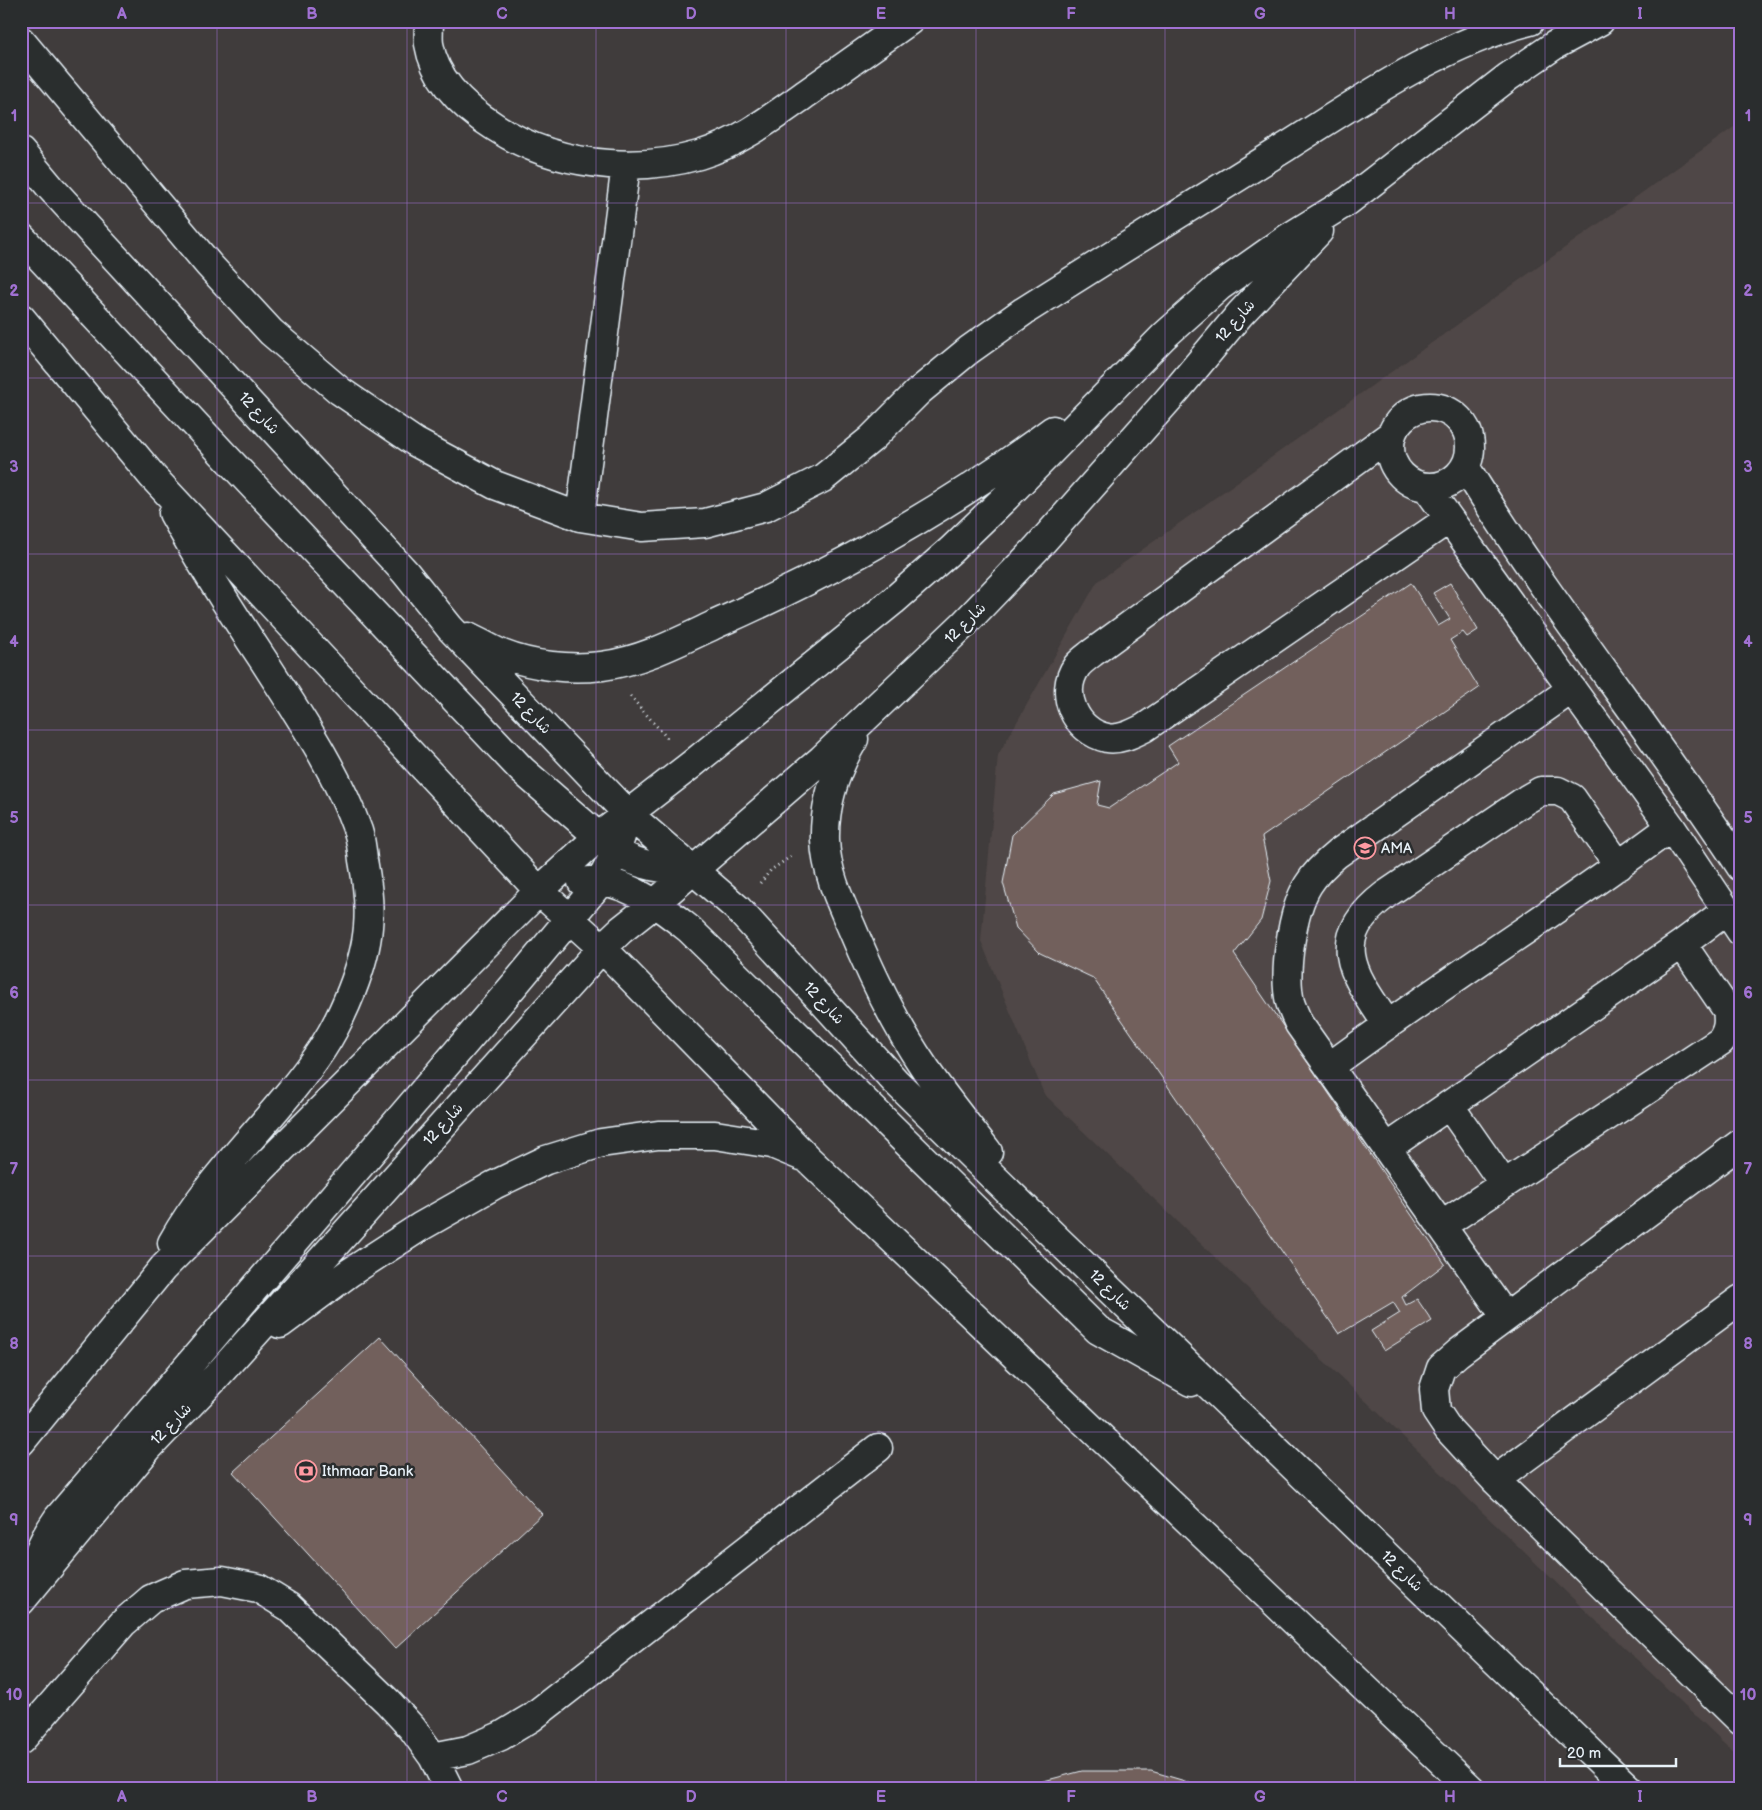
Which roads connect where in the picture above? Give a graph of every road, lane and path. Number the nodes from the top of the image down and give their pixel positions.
1 (412, 21) edge
2 (910, 21) edge
3 (1530, 21) edge
4 (1600, 21) edge
5 (428, 32) edge
6 (21, 41) edge
7 (21, 152) edge
8 (626, 165) junction
9 (1348, 201) junction
10 (21, 237) edge
11 (21, 318) edge
12 (1117, 383) junction
13 (1392, 434) junction
14 (1466, 468) junction
15 (153, 477) junction
16 (1428, 488) junction
17 (580, 517) junction
18 (1449, 519) junction
19 (450, 628) junction
20 (602, 666) junction
21 (1572, 689) junction
22 (888, 698) junction
23 (691, 765) junction
24 (628, 814) junction
25 (1671, 827) junction
26 (826, 840) junction
27 (607, 844) junction
28 (1619, 866) junction
29 (1741, 867) edge
30 (693, 870) junction
31 (601, 881) junction
32 (539, 891) junction
33 (654, 904) junction
34 (737, 908) junction
35 (569, 918) junction
36 (1733, 921) edge
37 (1682, 944) junction
38 (602, 948) junction
39 (1387, 1024) junction
40 (1329, 1067) junction
41 (1449, 1105) junction
42 (1741, 1142) edge
43 (1387, 1148) junction
44 (809, 1160) junction
45 (1504, 1184) junction
46 (1442, 1226) junction
47 (1059, 1241) junction
48 (163, 1268) junction
49 (1741, 1299) edge
50 (1506, 1316) junction
51 (215, 1378) junction
52 (1224, 1400) junction
53 (21, 1442) edge
54 (878, 1448) dead end
55 (1495, 1480) junction
56 (26, 1595) edge
57 (1741, 1721) edge
58 (21, 1740) edge
59 (433, 1757) junction
60 (449, 1789) edge
61 (1471, 1789) edge
62 (1629, 1789) edge

1 - 5 street
2 - 8 street
3 - 17 street
4 - 9 street, شارع 12
5 - 8 street
6 - 17 street
7 - 19 street, شارع 12
8 - 17 street
9 - 12 street, شارع 12
9 - 22 street, شارع 12
10 - 27 street
11 - 15 street
12 - 20 street
12 - 23 street, شارع 12
13 - 14 street
13 - 16 street
13 - 18 street
14 - 16 street
14 - 29 street
15 - 32 street
15 - 48 street
16 - 18 street
18 - 21 street
19 - 20 street
19 - 24 street, شارع 12
20 - 23 path
21 - 25 street
21 - 40 street
22 - 26 street
22 - 30 street, شارع 12
23 - 24 street, شارع 12
24 - 27 street
24 - 30 street
25 - 28 street
25 - 36 street
26 - 34 path
26 - 47 street
27 - 30 street
27 - 31 street
27 - 32 street
28 - 39 street
28 - 39 street
30 - 33 street, شارع 12
30 - 34 street, شارع 12
31 - 32 street
31 - 33 street
31 - 35 street
32 - 35 street
32 - 48 street
33 - 38 street, شارع 12
33 - 52 street
34 - 47 street, شارع 12
35 - 38 street
35 - 56 street
36 - 37 street
37 - 41 street
37 - 45 street
38 - 44 street
38 - 51 street, شارع 12
39 - 40 street
40 - 43 street
41 - 43 street
41 - 45 street
42 - 50 street
43 - 46 street
44 - 51 street
44 - 61 street
45 - 46 street
46 - 50 street
47 - 52 street, شارع 12
48 - 53 street
49 - 55 street
50 - 55 street
51 - 56 street, شارع 12
52 - 62 street, شارع 12
54 - 59 street
55 - 57 street
58 - 59 street
59 - 60 street

